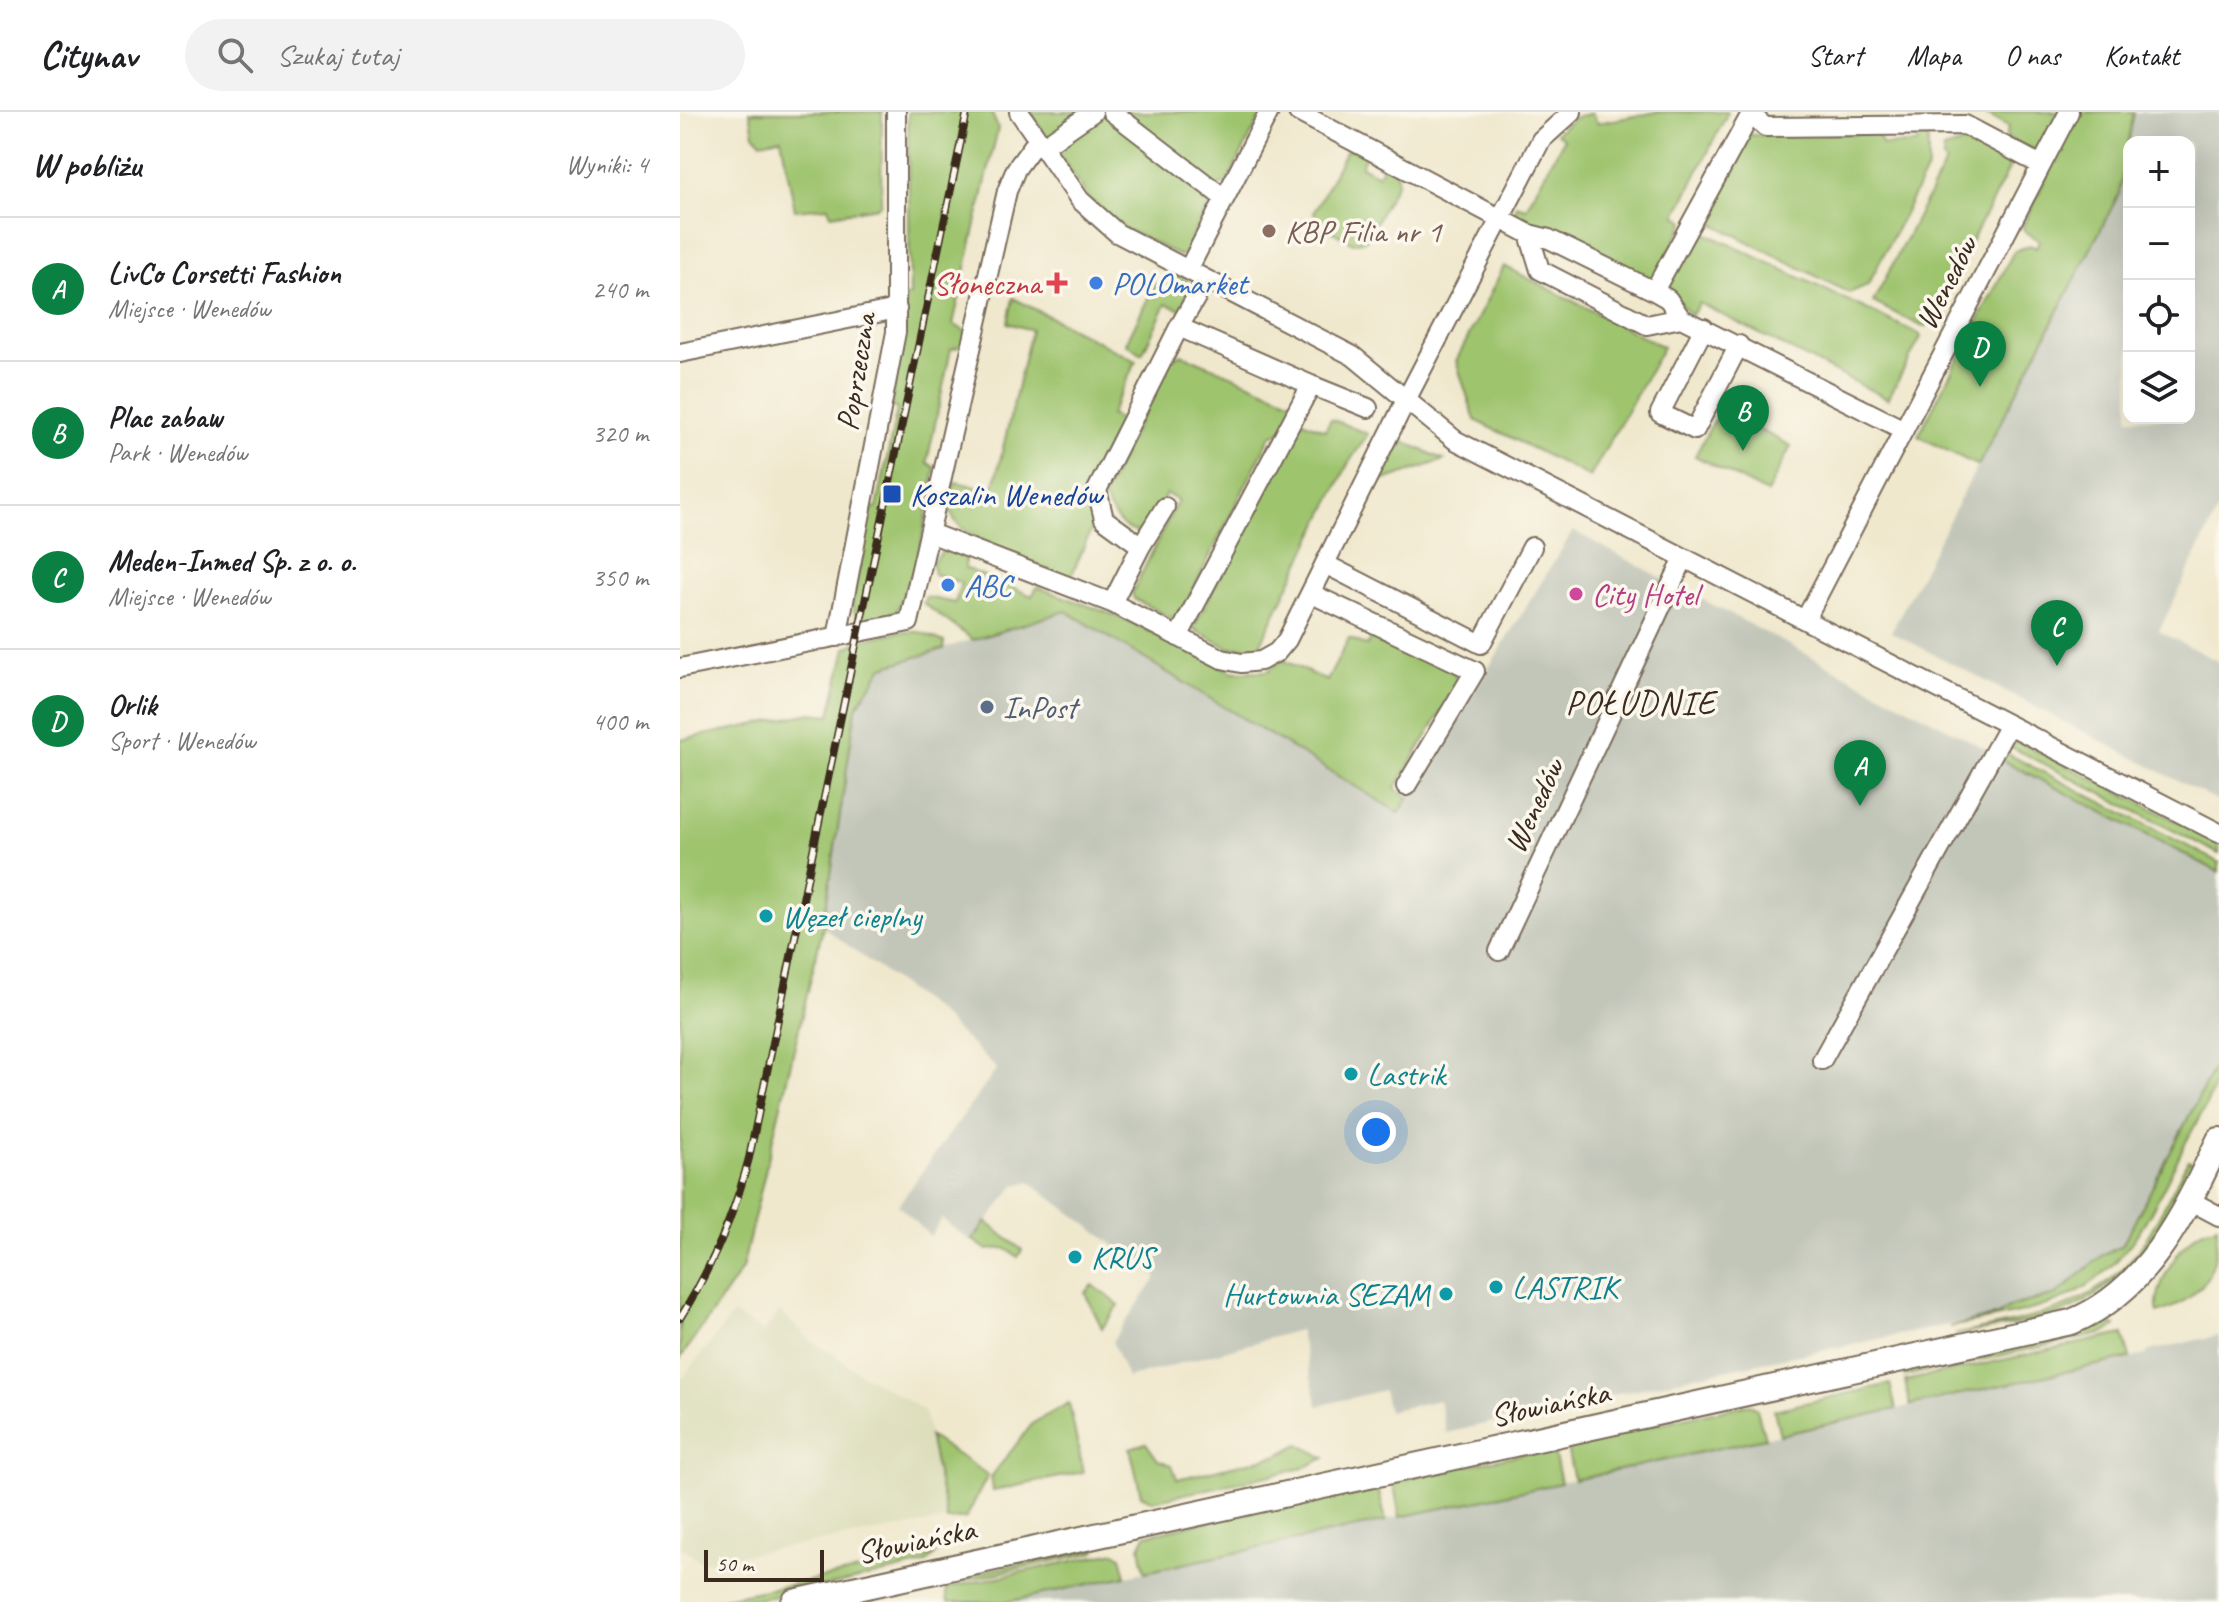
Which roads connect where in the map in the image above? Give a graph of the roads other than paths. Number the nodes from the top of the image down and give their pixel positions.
1 (896, 112) edge
2 (1019, 112) edge
3 (1093, 112) edge
4 (1112, 112) edge
5 (1269, 112) edge
6 (1298, 112) edge
7 (1572, 112) edge
8 (2069, 112) edge
9 (1752, 113) edge
10 (1935, 118) edge
11 (1041, 142) junction
12 (2041, 165) junction
13 (1224, 198) junction
14 (1500, 218) junction
15 (1529, 234) junction
16 (1188, 270) junction
17 (1206, 280) junction
18 (1654, 291) junction
19 (897, 309) junction
20 (1681, 318) junction
21 (1179, 327) junction
22 (1704, 328) junction
23 (1739, 345) junction
24 (680, 353) edge
25 (1311, 385) junction
26 (1406, 400) junction
27 (1368, 408) dead end
28 (1904, 430) junction
29 (1165, 507) dead end
30 (930, 533) junction
31 (1141, 546) junction
32 (1532, 547) dead end
33 (1684, 558) junction
34 (1327, 565) junction
35 (1312, 594) junction
36 (1112, 603) junction
37 (1805, 620) junction
38 (837, 637) junction
39 (1178, 637) junction
40 (680, 668) edge
41 (2009, 725) junction
42 (1406, 786) dead end
43 (2219, 833) edge
44 (1499, 951) dead end
45 (1822, 1060) dead end
46 (2219, 1140) edge
47 (2189, 1200) junction
48 (2219, 1216) edge
49 (800, 1600) edge
50 (775, 1602) edge

1 - 19 street, Poprzeczna
2 - 11 street
3 - 11 street
4 - 13 street
5 - 13 street
6 - 14 street
7 - 14 street
8 - 12 street, Wenedów
9 - 10 street
9 - 18 street
10 - 12 street
11 - 16 street
11 - 30 street
12 - 28 street, Wenedów
13 - 16 street
14 - 15 street
14 - 26 street
15 - 18 street
15 - 20 street
16 - 17 street
17 - 21 street
17 - 26 street
18 - 20 street
19 - 24 street
19 - 38 street, Poprzeczna
20 - 22 street
21 - 25 street
21 - 31 street
22 - 23 street
22 - 23 street
23 - 28 street
25 - 27 street
25 - 39 street
26 - 33 street
26 - 34 street
28 - 37 street, Wenedów
29 - 31 street
30 - 36 street
30 - 38 street
31 - 36 street
32 - 34 street
33 - 37 street
33 - 44 street, Wenedów
34 - 35 street
35 - 39 street
35 - 42 street
36 - 39 street
37 - 41 street
38 - 40 street
41 - 43 street
41 - 45 street
46 - 47 main road, Słowiańska
47 - 48 street
47 - 49 main road, Słowiańska
49 - 50 main road, Słowiańska

